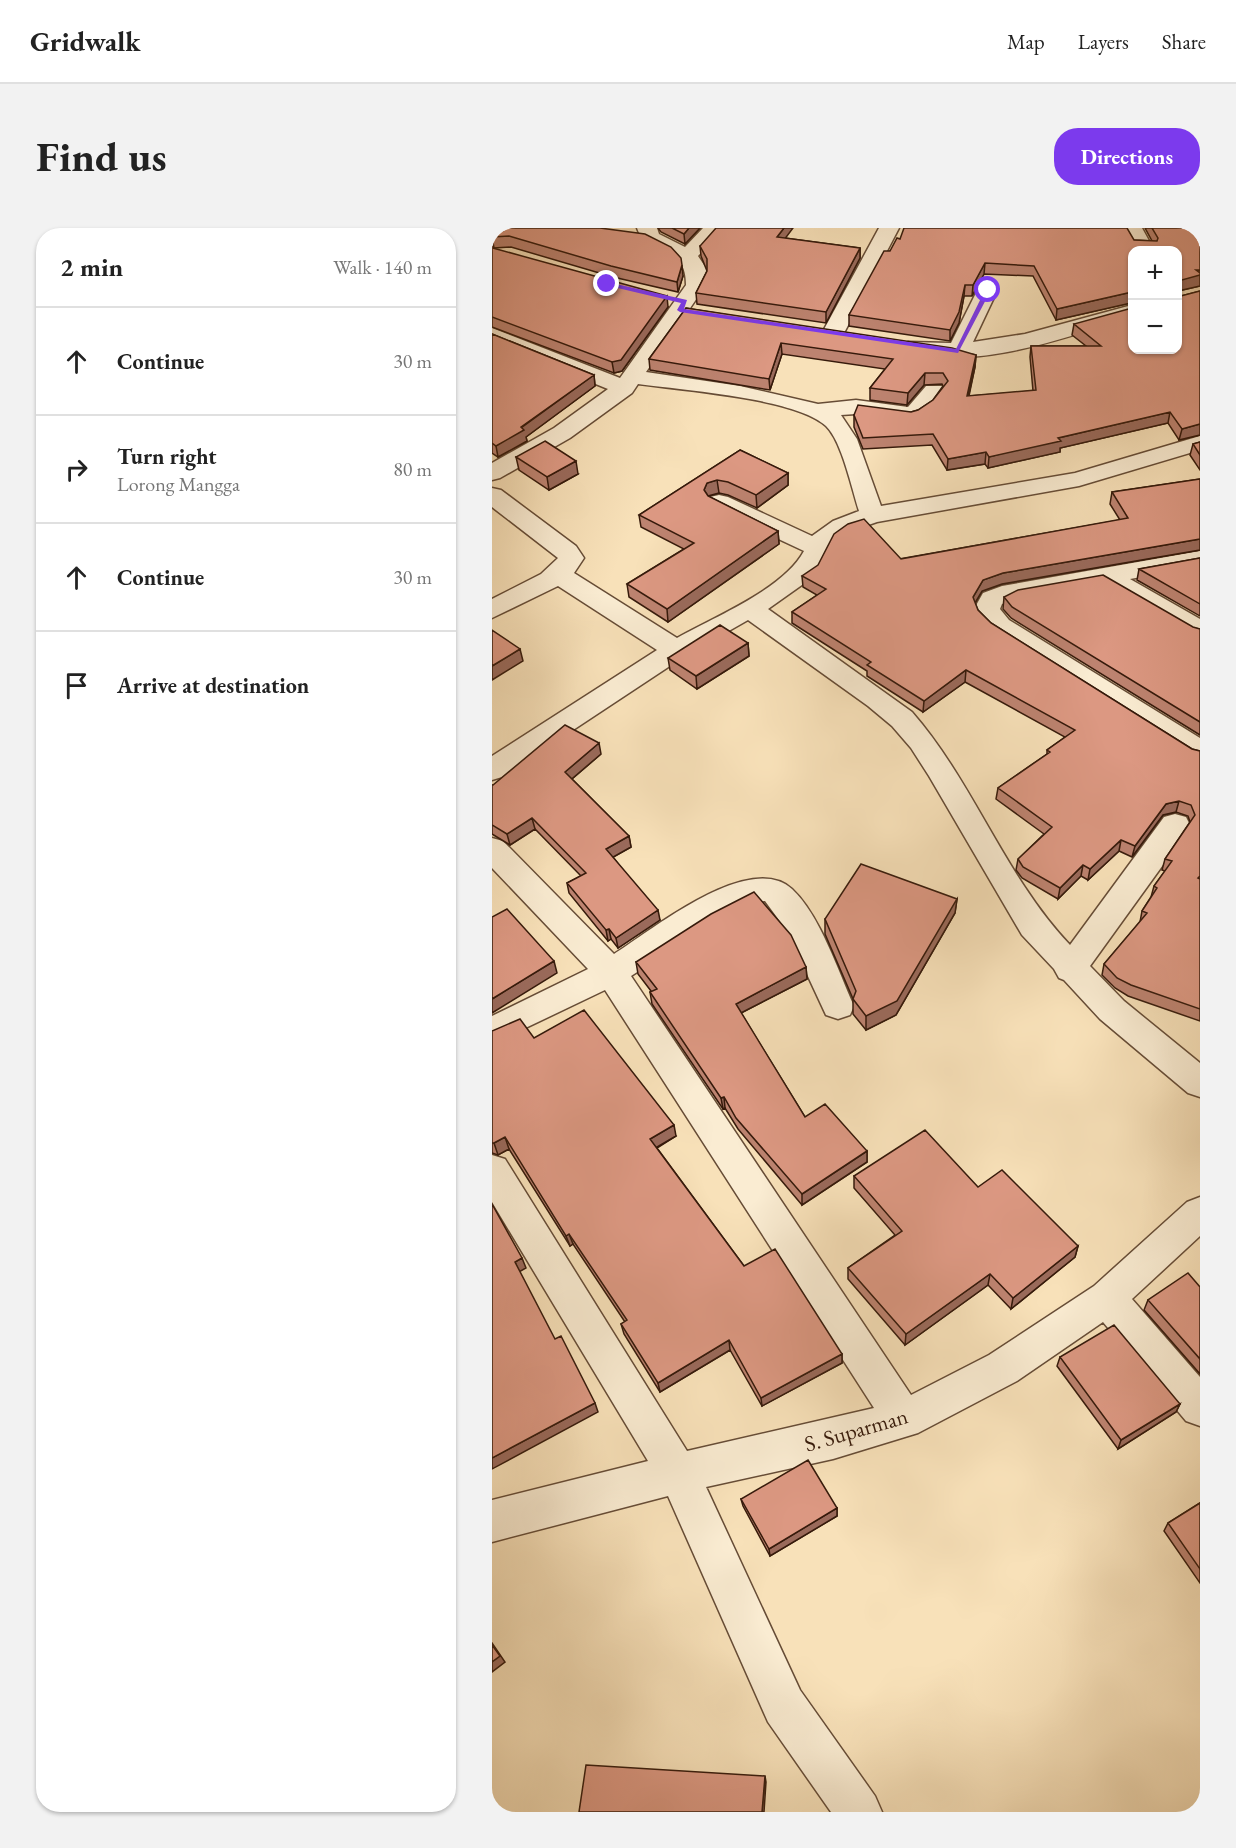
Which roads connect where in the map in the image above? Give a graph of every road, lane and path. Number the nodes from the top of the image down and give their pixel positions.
1 (714, 228) edge
2 (889, 228) edge
3 (1132, 228) edge
4 (642, 234) edge
5 (1142, 246) edge
6 (687, 256) junction
7 (988, 290) dead end
8 (676, 303) junction
9 (1128, 312) edge
10 (703, 314) edge
11 (810, 330) edge
12 (833, 333) junction
13 (492, 334) edge
14 (856, 336) edge
15 (898, 343) edge
16 (958, 351) junction
17 (629, 382) junction
18 (934, 391) dead end
19 (816, 411) junction
20 (1200, 443) edge
21 (492, 473) edge
22 (492, 495) edge
23 (719, 502) edge
24 (872, 515) junction
25 (816, 548) junction
26 (1200, 559) edge
27 (559, 575) junction
28 (1106, 576) junction
29 (750, 609) junction
30 (492, 610) edge
31 (1200, 630) edge
32 (676, 650) junction
33 (1200, 751) edge
34 (492, 770) edge
35 (1175, 825) dead end
36 (492, 849) edge
37 (1070, 969) junction
38 (611, 972) junction
39 (838, 1006) dead end
40 (492, 1031) edge
41 (1200, 1083) edge
42 (492, 1170) edge
43 (1200, 1213) edge
44 (1107, 1298) junction
45 (1200, 1407) edge
46 (904, 1419) junction
47 (678, 1473) junction
48 (492, 1521) edge
49 (859, 1812) edge

1 - 6 street
2 - 12 street
3 - 5 street
4 - 6 street
6 - 8 street
7 - 16 street
8 - 10 street
8 - 17 street
9 - 16 street
11 - 12 street
12 - 14 street
13 - 17 street
15 - 16 street
17 - 19 street
17 - 21 street
18 - 19 street
19 - 24 street
20 - 24 street
22 - 27 street
23 - 25 street
24 - 25 street
25 - 29 street
26 - 28 street
27 - 30 street
27 - 32 street
28 - 31 street
28 - 33 street
29 - 32 street
29 - 37 street
32 - 34 street
35 - 37 street
36 - 38 street
37 - 41 street
38 - 39 street
38 - 40 street
38 - 46 street
42 - 47 street
43 - 44 street, S. Suparman
44 - 45 street
44 - 46 street, S. Suparman
46 - 47 street, S. Suparman
47 - 48 street, S. Suparman
47 - 49 street

